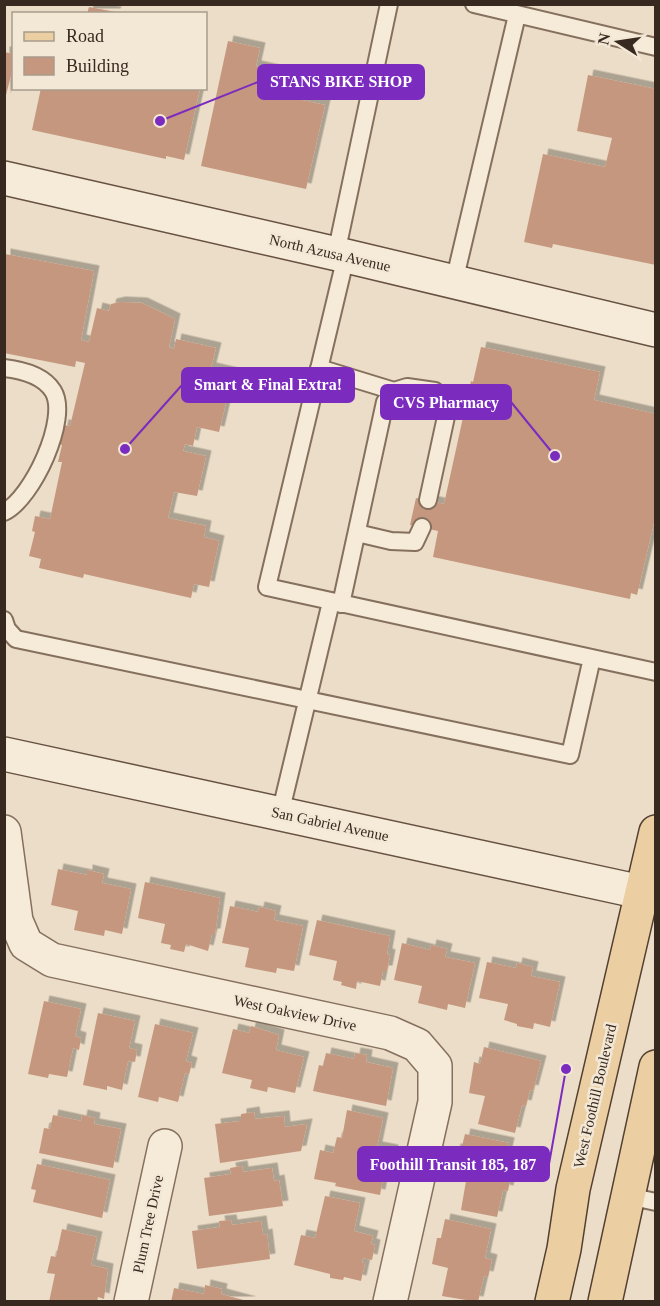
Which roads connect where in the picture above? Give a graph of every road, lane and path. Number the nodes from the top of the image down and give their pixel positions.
1 (389, 4) edge
2 (474, 4) edge
3 (517, 15) junction
4 (656, 47) edge
5 (4, 178) edge
6 (341, 255) junction
7 (454, 282) junction
8 (656, 330) edge
9 (4, 368) edge
10 (320, 368) junction
11 (394, 391) junction
12 (429, 500) dead end
13 (4, 512) edge
14 (422, 527) dead end
15 (357, 533) junction
16 (336, 603) junction
17 (4, 620) edge
18 (591, 658) junction
19 (656, 672) edge
20 (308, 699) junction
21 (4, 754) edge
22 (280, 814) junction
23 (4, 832) edge
24 (656, 832) edge
25 (648, 893) edge
26 (654, 1077) edge
27 (165, 1146) dead end
28 (642, 1199) edge
29 (131, 1302) edge
30 (390, 1302) edge
31 (552, 1302) edge
32 (605, 1302) edge

1 - 6 lane
2 - 3 lane
3 - 4 lane
3 - 7 lane
5 - 6 main road, North Azusa Avenue
6 - 7 main road, North Azusa Avenue
6 - 10 lane
7 - 8 main road, North Azusa Avenue
9 - 13 lane
10 - 11 lane
10 - 16 lane
11 - 12 lane
11 - 15 lane
14 - 15 lane
15 - 16 lane
16 - 18 lane
16 - 20 lane
17 - 20 lane
18 - 19 lane
18 - 20 lane
20 - 22 lane
21 - 22 main road, San Gabriel Avenue
22 - 25 main road, San Gabriel Avenue
23 - 30 main road, West Oakview Drive
24 - 25 main road, West Foothill Boulevard
25 - 31 main road, West Foothill Boulevard
26 - 28 main road
27 - 29 main road, Plum Tree Drive
28 - 32 main road

